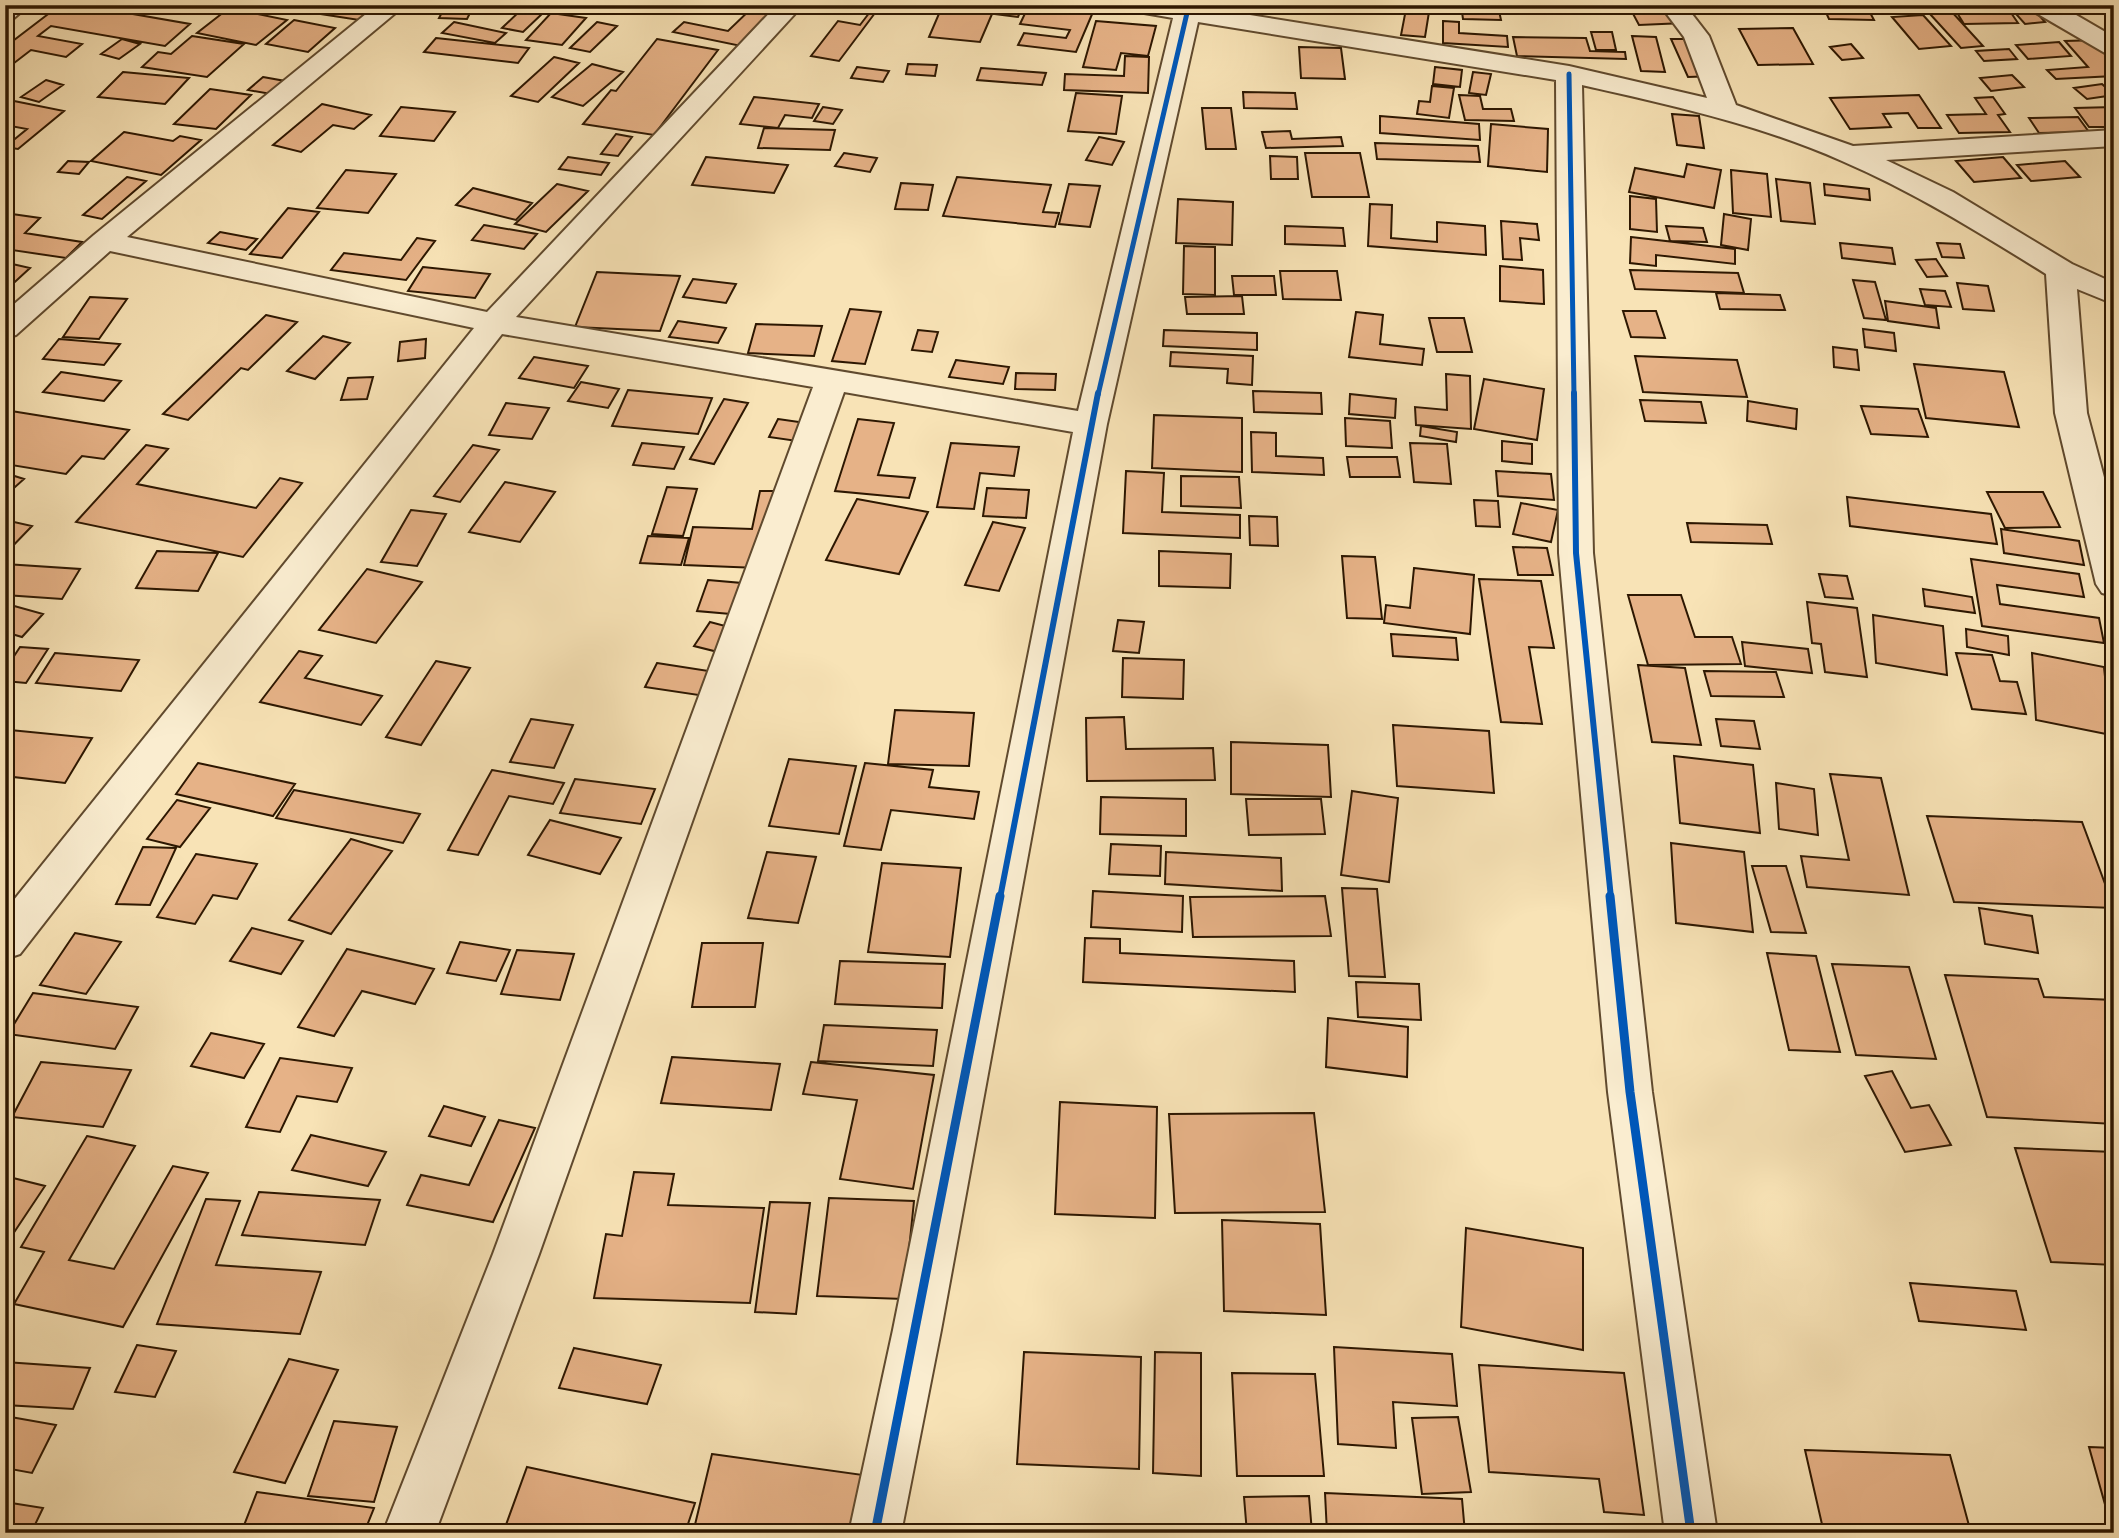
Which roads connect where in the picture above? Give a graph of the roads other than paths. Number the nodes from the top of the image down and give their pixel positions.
1 (17, 5) edge
2 (393, 5) edge
3 (791, 5) edge
4 (1136, 5) edge
5 (1672, 5) edge
6 (2040, 5) edge
7 (5, 13) edge
8 (1187, 13) junction
9 (1254, 14) edge
10 (2114, 48) edge
11 (1569, 74) junction
12 (1724, 110) junction
13 (2114, 138) edge
14 (1850, 154) junction
15 (104, 241) junction
16 (2061, 270) junction
17 (2114, 295) edge
18 (494, 323) junction
19 (5, 328) edge
20 (832, 380) junction
21 (1091, 424) junction
22 (2114, 584) edge
23 (5, 942) edge
24 (409, 1533) edge
25 (875, 1533) edge
26 (1691, 1533) edge

1 - 7 street
2 - 15 street
3 - 18 street
4 - 8 street
5 - 12 street
6 - 10 street
8 - 9 street
8 - 21 street
9 - 11 street
11 - 12 street
11 - 26 street
12 - 14 street
13 - 14 street
14 - 16 street
15 - 18 street
15 - 19 street
16 - 17 street
16 - 22 street
18 - 20 street
18 - 23 street
20 - 21 street
20 - 24 street
21 - 25 street

